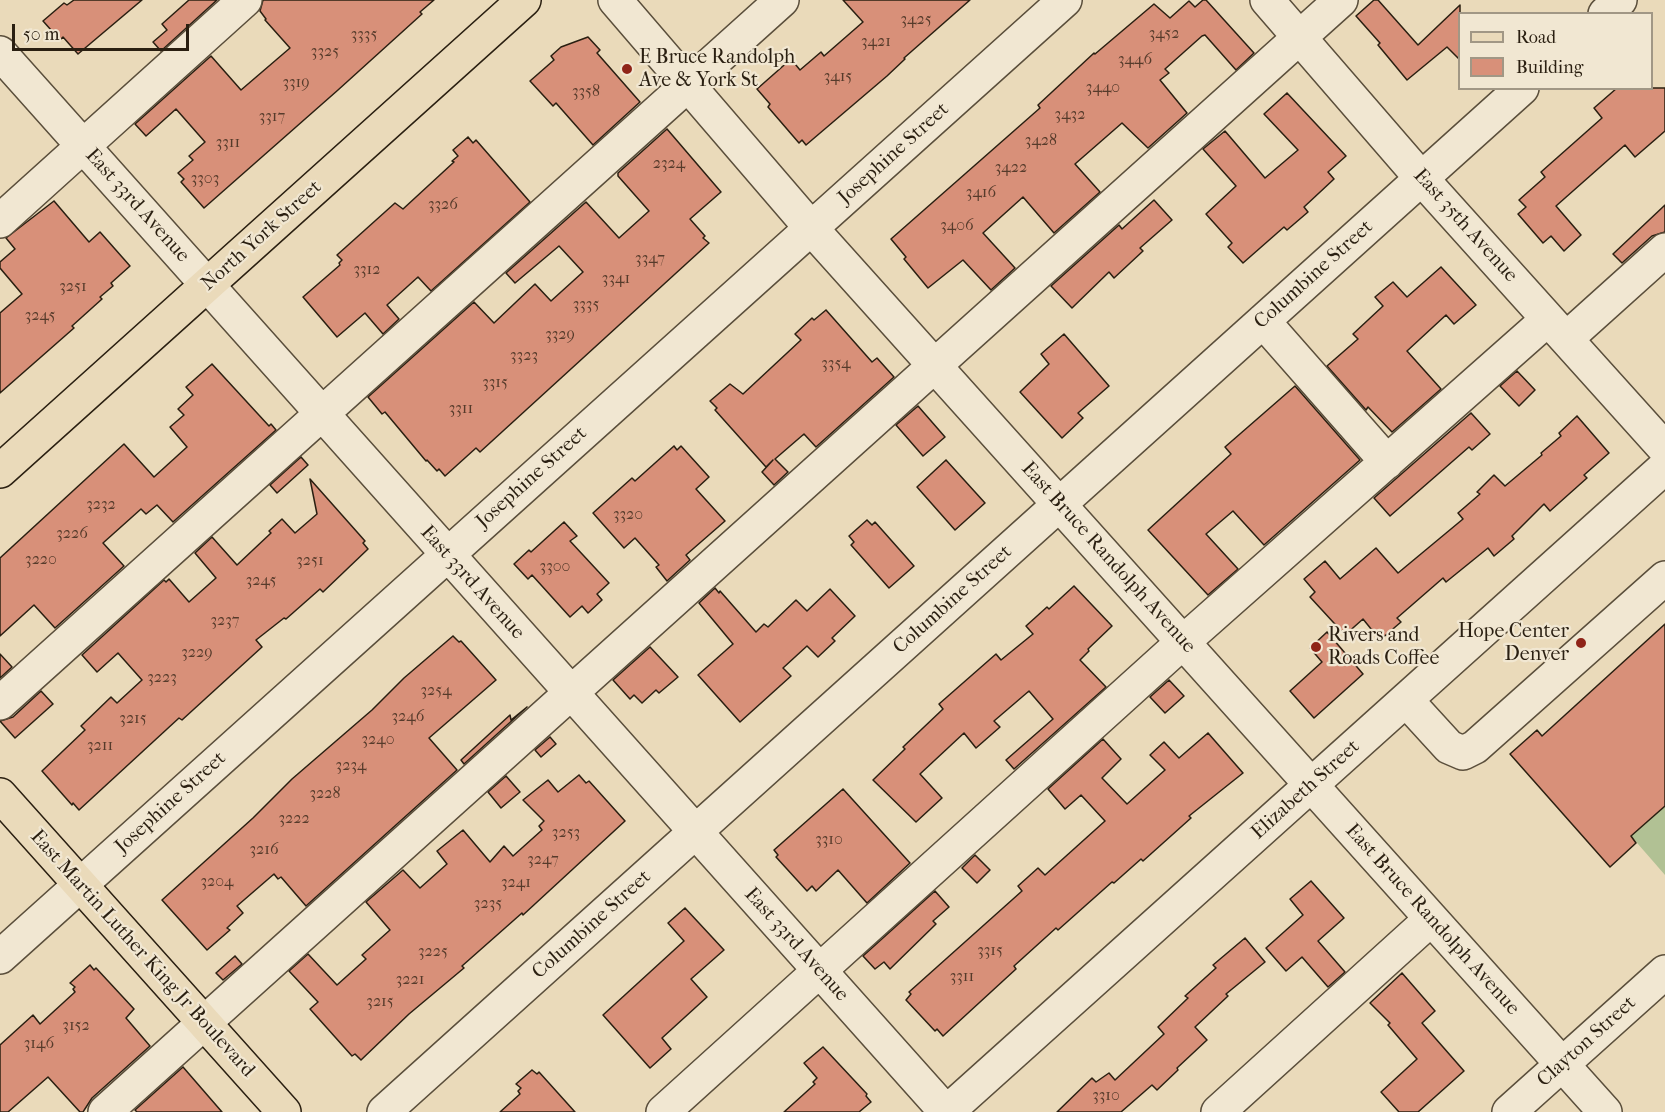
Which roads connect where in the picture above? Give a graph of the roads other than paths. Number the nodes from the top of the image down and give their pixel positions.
1 (245, 0) edge
2 (524, 0) edge
3 (615, 0) edge
4 (782, 0) edge
5 (1065, 0) edge
6 (1267, 0) edge
7 (1341, 0) edge
8 (1620, 0) edge
9 (1607, 12) edge
10 (1299, 37) junction
11 (0, 52) edge
12 (687, 85) junction
13 (1520, 90) edge
14 (84, 146) junction
15 (1422, 178) junction
16 (0, 221) edge
17 (811, 228) junction
18 (1665, 249) edge
19 (207, 285) junction
20 (1263, 321) junction
21 (1557, 329) junction
22 (934, 365) junction
23 (322, 414) junction
24 (1665, 449) edge
25 (1387, 462) junction
26 (1665, 467) edge
27 (0, 471) edge
28 (1060, 504) junction
29 (447, 555) junction
30 (1665, 578) edge
31 (1183, 642) junction
32 (570, 692) junction
33 (1406, 700) junction
34 (0, 704) edge
35 (1312, 785) junction
36 (0, 795) edge
37 (695, 832) junction
38 (80, 885) junction
39 (1431, 918) junction
40 (0, 957) edge
41 (820, 972) junction
42 (1665, 972) edge
43 (203, 1022) junction
44 (1562, 1064) junction
45 (105, 1112) edge
46 (284, 1112) edge
47 (384, 1112) edge
48 (663, 1112) edge
49 (946, 1112) edge
50 (1218, 1112) edge
51 (1509, 1112) edge
52 (1605, 1112) edge

1 - 14 street
2 - 19 main road, North York Street
3 - 12 street, East Bruce Randolph Avenue
4 - 12 street
5 - 17 street, Josephine Street
6 - 10 street, East 35th Avenue
7 - 10 street
8 - 9 street
10 - 15 street, East 35th Avenue
10 - 22 street
11 - 14 street, East 33rd Avenue
12 - 17 street, East Bruce Randolph Avenue
12 - 23 street
13 - 15 street, Columbine Street
14 - 16 street
14 - 19 street, East 33rd Avenue
15 - 20 street, Columbine Street
15 - 21 street, East 35th Avenue
17 - 22 street, East Bruce Randolph Avenue
17 - 29 street, Josephine Street
18 - 21 street
19 - 23 street, East 33rd Avenue
19 - 27 main road, North York Street
20 - 25 street
20 - 28 street, Columbine Street
21 - 24 street, East 35th Avenue
21 - 25 street
22 - 28 street, East Bruce Randolph Avenue
22 - 32 street
23 - 29 street, East 33rd Avenue
23 - 34 street
25 - 31 street
26 - 33 street, Elizabeth Street
28 - 31 street, East Bruce Randolph Avenue
28 - 37 street, Columbine Street
29 - 32 street, East 33rd Avenue
29 - 38 street, Josephine Street
30 - 33 street
31 - 35 street, East Bruce Randolph Avenue
31 - 41 street
32 - 37 street, East 33rd Avenue
32 - 43 street
33 - 35 street, Elizabeth Street
35 - 39 street, East Bruce Randolph Avenue
35 - 49 street, Elizabeth Street
36 - 38 main road, East Martin Luther King Jr Boulevard
37 - 41 street, East 33rd Avenue
37 - 47 street, Columbine Street
38 - 40 street, Josephine Street
38 - 43 main road, East Martin Luther King Jr Boulevard
39 - 44 street, East Bruce Randolph Avenue
39 - 50 street
41 - 48 street
41 - 49 street, East 33rd Avenue
42 - 44 street, Clayton Street
43 - 45 street
43 - 46 main road, East Martin Luther King Jr Boulevard
44 - 51 street, Clayton Street
44 - 52 street, East Bruce Randolph Avenue

